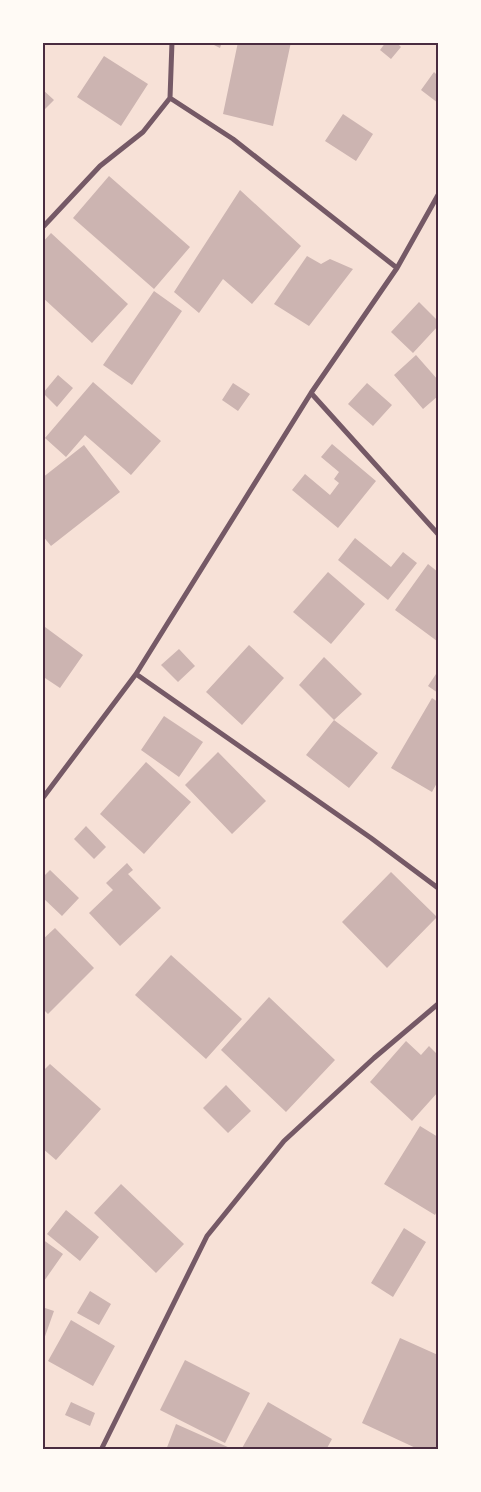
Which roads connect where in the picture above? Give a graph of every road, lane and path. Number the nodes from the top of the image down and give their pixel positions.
1 (172, 42) edge
2 (170, 98) junction
3 (438, 195) edge
4 (42, 228) edge
5 (397, 268) junction
6 (311, 393) junction
7 (438, 534) edge
8 (136, 674) junction
9 (42, 799) edge
10 (438, 888) edge
11 (438, 1004) edge
12 (101, 1450) edge

1 - 2 street
2 - 4 street
2 - 5 street
3 - 5 street
5 - 6 street
6 - 7 street
6 - 8 street
8 - 9 street
8 - 10 street
11 - 12 street

